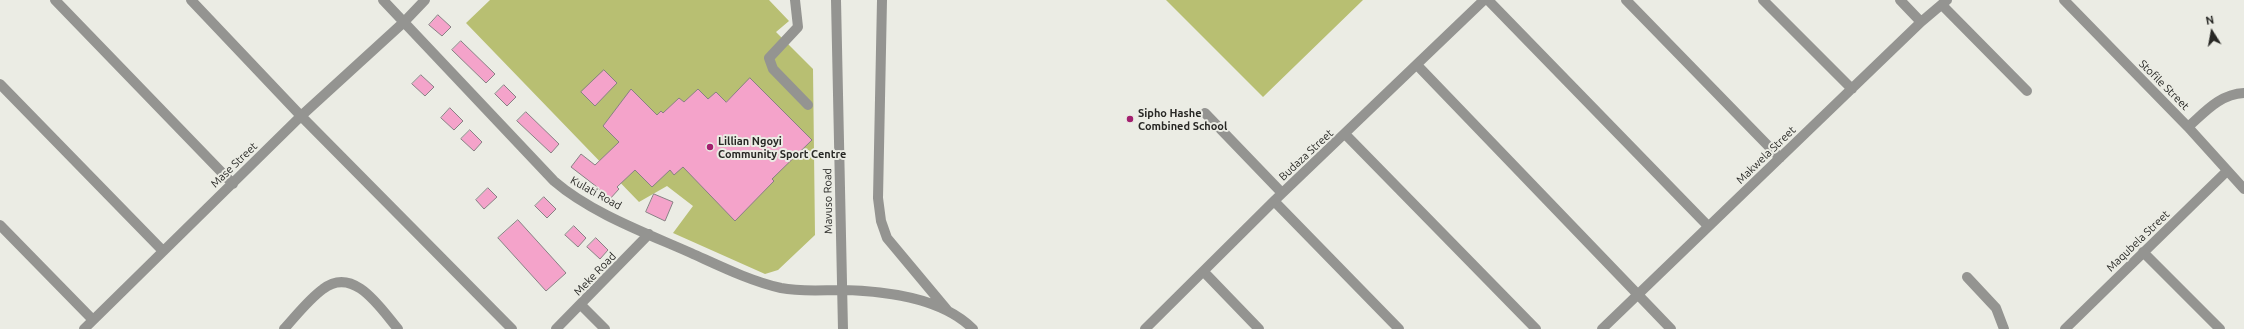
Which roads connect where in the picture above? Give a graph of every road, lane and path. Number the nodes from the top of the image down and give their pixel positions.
1 (54, 0) edge
2 (191, 0) edge
3 (383, 0) edge
4 (425, 0) edge
5 (795, 0) edge
6 (836, 0) edge
7 (882, 0) edge
8 (1484, 0) edge
9 (1488, 0) edge
10 (1626, 0) edge
11 (1763, 0) edge
12 (1900, 0) edge
13 (2064, 0) edge
14 (1945, 2) edge
15 (404, 22) junction
16 (1921, 22) junction
17 (1417, 65) junction
18 (0, 84) edge
19 (1852, 89) junction
20 (2027, 90) dead end
21 (2244, 93) edge
22 (808, 105) dead end
23 (1205, 113) dead end
24 (301, 116) junction
25 (2188, 127) junction
26 (1345, 134) junction
27 (1780, 158) junction
28 (2227, 171) junction
29 (233, 184) junction
30 (2244, 189) edge
31 (1282, 193) junction
32 (1274, 201) junction
33 (0, 225) edge
34 (1708, 226) junction
35 (650, 234) junction
36 (163, 251) junction
37 (2144, 252) junction
38 (1204, 272) junction
39 (1967, 277) dead end
40 (841, 290) junction
41 (1638, 295) junction
42 (581, 305) junction
43 (950, 312) junction
44 (93, 320) junction
45 (2073, 321) junction
46 (84, 329) edge
47 (284, 329) edge
48 (398, 329) edge
49 (512, 329) edge
50 (556, 329) edge
51 (605, 329) edge
52 (843, 329) edge
53 (973, 329) edge
54 (1145, 329) edge
55 (1259, 329) edge
56 (1399, 329) edge
57 (1536, 329) edge
58 (1602, 329) edge
59 (1671, 329) edge
60 (2004, 329) edge
61 (2065, 329) edge
62 (2081, 329) edge
63 (2220, 329) edge

1 - 29 street
2 - 24 street
3 - 15 street, Kulati Road
4 - 15 street, Mase Street
5 - 22 street
6 - 40 street, Mavuso Road
7 - 43 street
8 - 17 street, Budaza Street
9 - 34 street
10 - 27 street
11 - 19 street
12 - 16 street
13 - 25 street, Stofile Street
14 - 16 street, Makwela Street
14 - 20 street
15 - 24 street, Mase Street
15 - 35 street, Kulati Road
16 - 19 street, Makwela Street
17 - 26 street, Budaza Street
17 - 41 street
18 - 36 street
19 - 27 street, Makwela Street
21 - 25 street
23 - 31 street
24 - 29 street, Mase Street
24 - 49 street
25 - 28 street, Stofile Street
26 - 31 street, Budaza Street
26 - 57 street
27 - 34 street, Makwela Street
28 - 30 street, Stofile Street
28 - 37 street, Maqubela Street
29 - 36 street, Mase Street
31 - 32 street, Budaza Street
32 - 38 street, Budaza Street
32 - 56 street
33 - 44 street
34 - 41 street, Makwela Street
35 - 40 street, Kulati Road
35 - 42 street, Meke Road
36 - 44 street, Mase Street
37 - 45 street, Maqubela Street
37 - 63 street
38 - 54 street, Budaza Street
38 - 55 street
39 - 60 street
40 - 43 street, Kulati Road
40 - 52 street, Mavuso Road
41 - 58 street, Makwela Street
41 - 59 street
42 - 50 street, Meke Road
42 - 51 street
43 - 53 street
44 - 46 street, Mase Street
45 - 61 street, Maqubela Street
45 - 62 street
47 - 48 street

